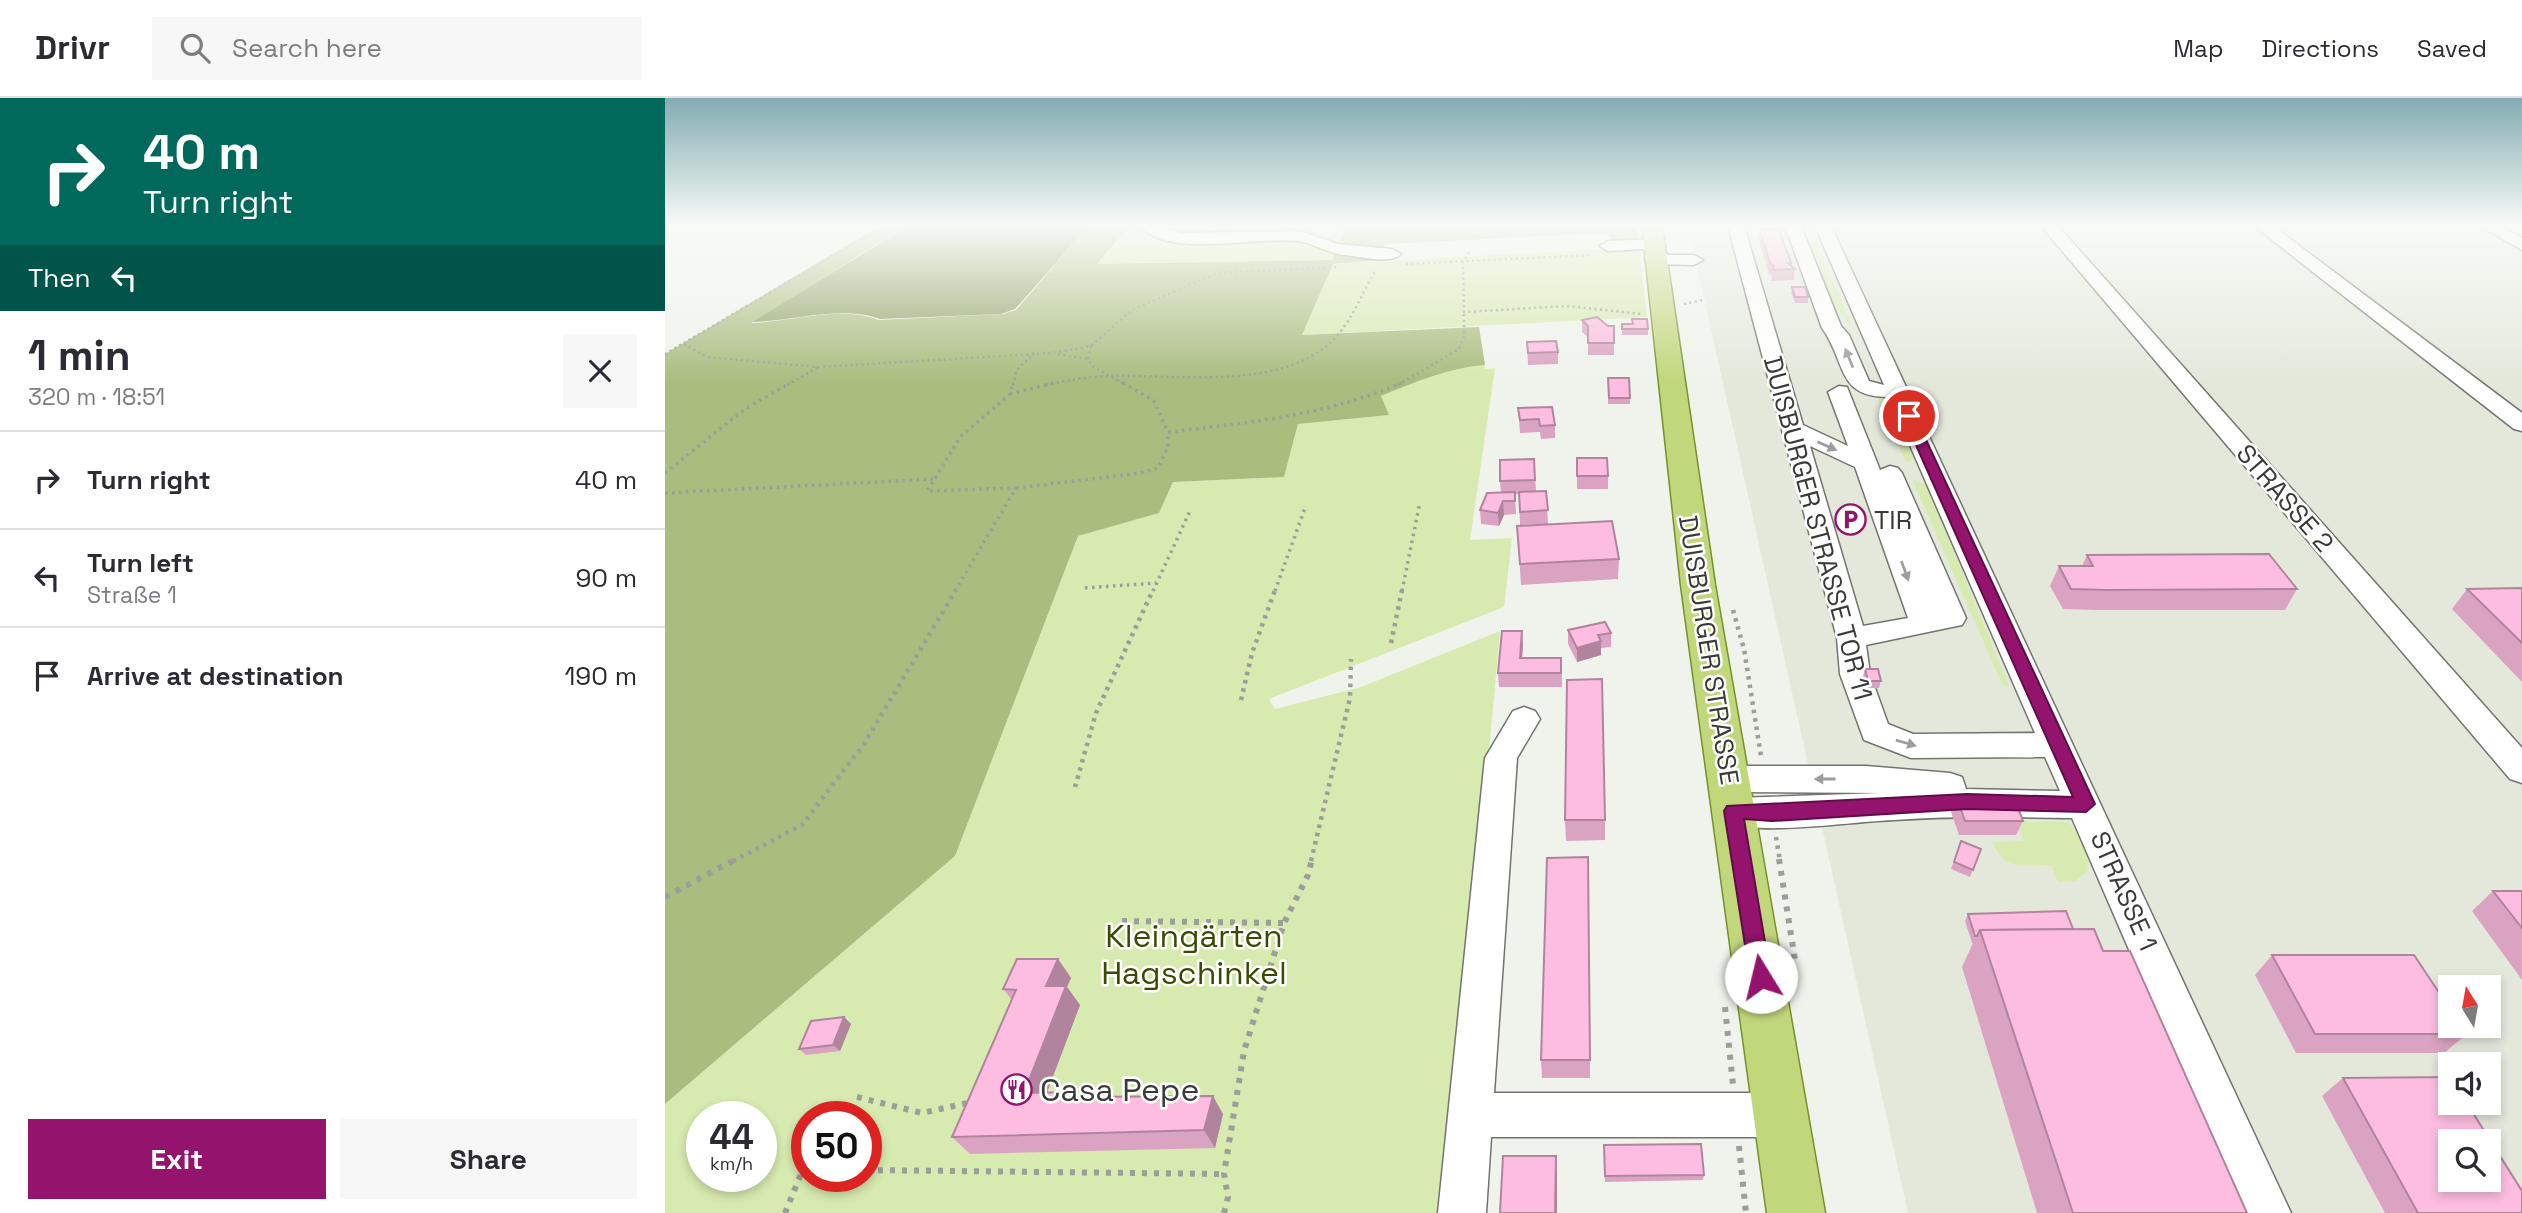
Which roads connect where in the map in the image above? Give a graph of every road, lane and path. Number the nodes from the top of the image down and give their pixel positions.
1 (796, 278) edge
2 (1205, 278) edge
3 (1372, 278) edge
4 (1463, 278) edge
5 (1659, 278) edge
6 (1750, 278) edge
7 (1809, 278) edge
8 (1846, 278) edge
9 (2094, 278) edge
10 (2330, 278) edge
11 (1703, 300) dead end
12 (1679, 305) dead end
13 (1464, 312) junction
14 (1650, 314) dead end
15 (684, 344) junction
16 (1091, 346) junction
17 (1034, 353) junction
18 (1053, 353) junction
19 (665, 354) edge
20 (1088, 359) junction
21 (818, 367) junction
22 (1110, 376) junction
23 (1897, 391) junction
24 (1010, 394) junction
25 (2522, 424) edge
26 (1791, 426) junction
27 (1168, 432) junction
28 (1865, 463) junction
29 (665, 473) edge
30 (935, 479) junction
31 (1016, 488) junction
32 (665, 493) edge
33 (1420, 502) dead end
34 (1305, 508) dead end
35 (1190, 510) dead end
36 (1157, 583) junction
37 (1085, 588) dead end
38 (1925, 624) junction
39 (1852, 638) junction
40 (1391, 643) dead end
41 (1351, 659) dead end
42 (1241, 700) dead end
43 (1524, 719) dead end
44 (2058, 745) junction
45 (2522, 770) edge
46 (1075, 787) dead end
47 (2081, 794) junction
48 (1731, 795) junction
49 (665, 897) edge
50 (1122, 921) dead end
51 (1284, 923) junction
52 (857, 1097) dead end
53 (977, 1101) edge
54 (1470, 1115) junction
55 (1783, 1115) junction
56 (882, 1170) edge
57 (1224, 1174) junction
58 (794, 1192) edge
59 (785, 1213) edge
60 (1224, 1213) edge
61 (1462, 1213) edge
62 (1796, 1213) edge
63 (2267, 1213) edge

1 - 15 path
2 - 16 path
3 - 22 path
4 - 13 path
5 - 48 main road, DUISBURGER STRASSE
6 - 26 street, DUISBURGER STRASSE TOR 11
23 -> 7 street
8 - 23 street, STRASSE 1
9 - 45 street, STRASSE 2
10 - 25 street
11 - 12 path
13 - 14 path
13 - 27 path
15 - 19 path
15 - 21 path
16 - 18 path
16 - 20 path
17 - 18 path
17 - 21 path
17 - 24 path
18 - 20 path
20 - 22 path
21 - 29 path
22 - 24 path
22 - 27 path
23 - 44 street, STRASSE 1
24 - 30 path
26 -> 28 street
26 - 39 street, DUISBURGER STRASSE TOR 11
27 - 31 path
28 -> 38 street
28 - 38 street
30 - 31 path
30 - 32 path
31 - 49 path
33 - 40 path
34 - 42 path
35 - 36 path
36 - 37 path
36 - 46 path
38 - 39 street
39 -> 44 street, DUISBURGER STRASSE TOR 11
41 - 51 path
43 - 54 street
44 - 47 street, STRASSE 1
47 - 48 street
47 - 63 street, STRASSE 1
48 - 55 main road, DUISBURGER STRASSE
50 - 51 path
51 - 57 path
52 - 53 path
54 - 55 street
54 - 61 street
55 - 62 main road, DUISBURGER STRASSE
56 - 57 path
57 - 60 path
58 - 59 path

